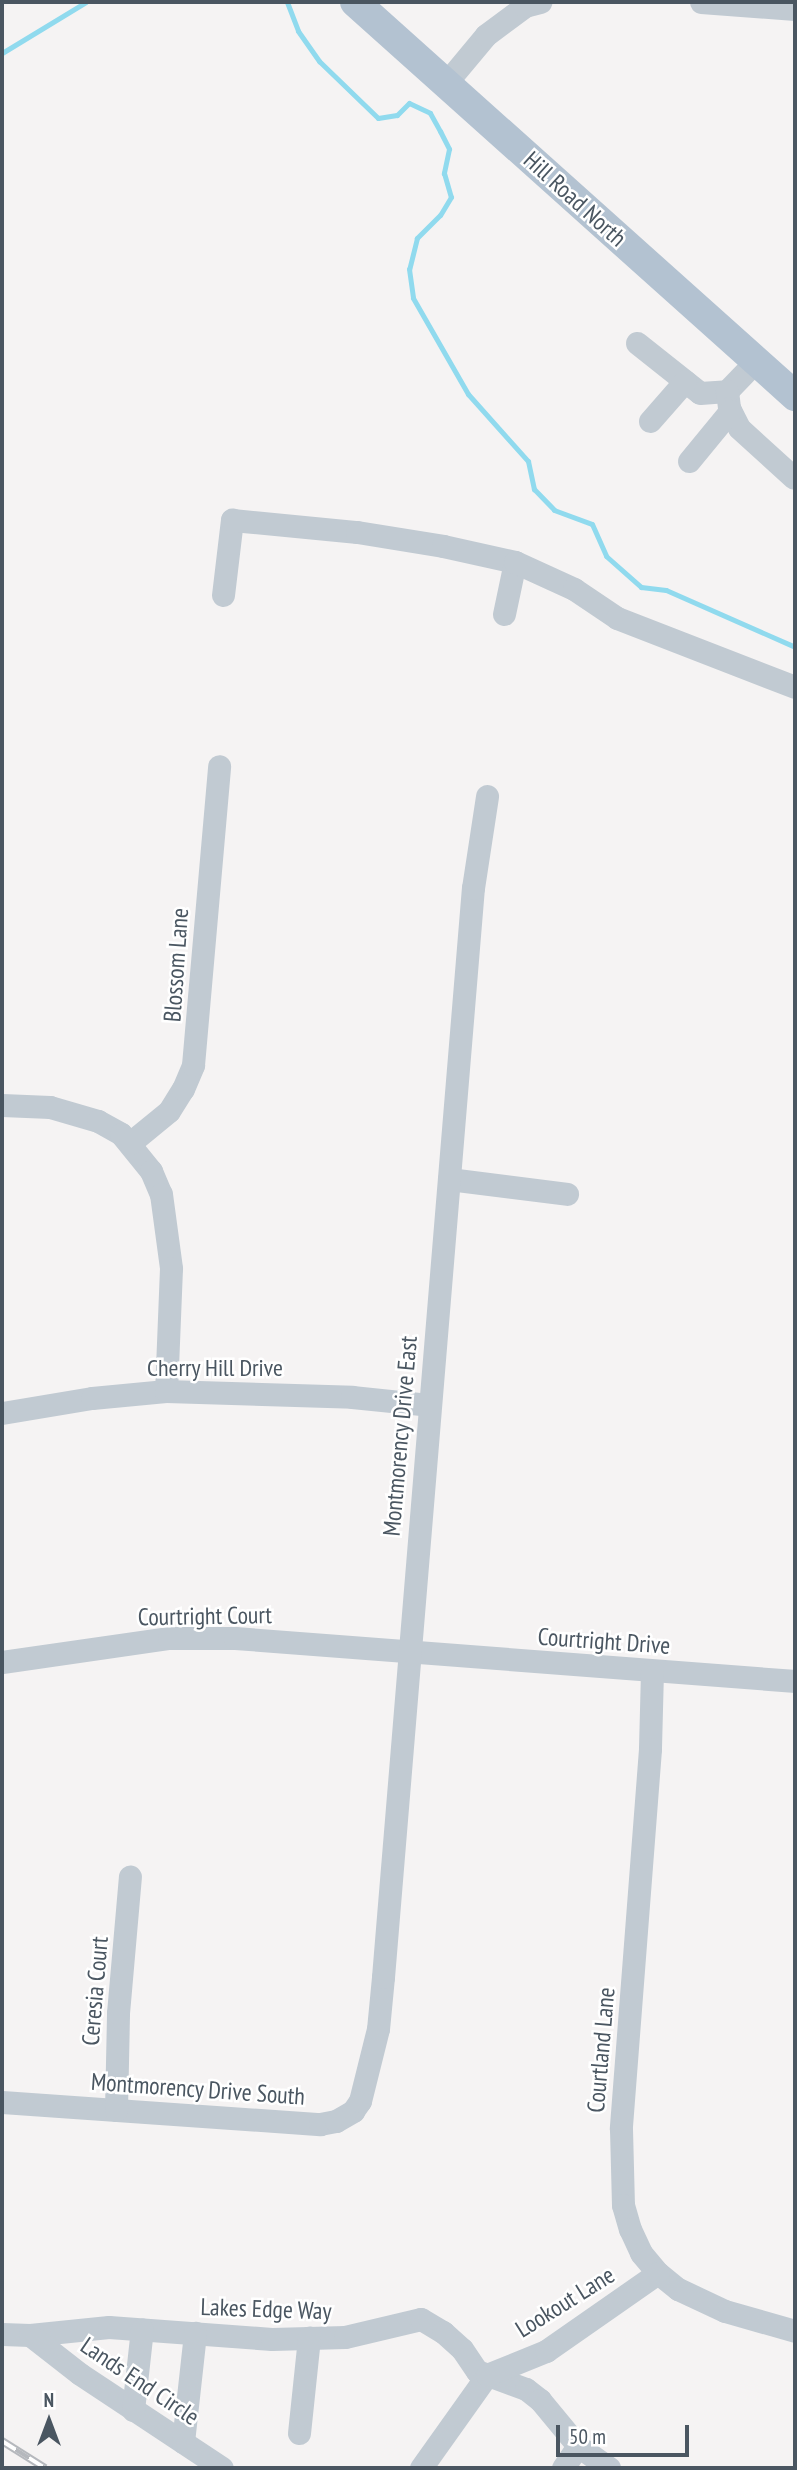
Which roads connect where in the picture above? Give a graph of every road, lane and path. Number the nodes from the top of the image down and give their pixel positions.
1 (355, 2) edge
2 (701, 2) edge
3 (530, 3) edge
4 (795, 9) edge
5 (446, 83) junction
6 (637, 343) dead end
7 (756, 361) junction
8 (685, 381) junction
9 (793, 389) edge
10 (729, 401) junction
11 (650, 421) dead end
12 (690, 461) dead end
13 (794, 478) edge
14 (515, 562) junction
15 (223, 595) dead end
16 (504, 614) dead end
17 (795, 687) edge
18 (219, 766) dead end
19 (487, 796) dead end
20 (2, 1105) edge
21 (130, 1143) junction
22 (449, 1179) junction
23 (567, 1194) dead end
24 (166, 1391) junction
25 (429, 1405) junction
26 (2, 1413) edge
27 (409, 1650) junction
28 (2, 1662) edge
29 (652, 1671) junction
30 (795, 1681) edge
31 (131, 1877) dead end
32 (365, 2080) joint
33 (2, 2102) edge
34 (116, 2110) junction
35 (658, 2273) junction
36 (142, 2329) junction
37 (795, 2331) edge
38 (195, 2333) junction
39 (2, 2334) edge
40 (30, 2335) junction
41 (309, 2338) junction
42 (487, 2375) junction
43 (133, 2410) junction
44 (299, 2433) dead end
45 (183, 2442) junction
46 (578, 2446) junction
47 (222, 2468) edge
48 (421, 2468) edge
49 (563, 2468) edge
50 (609, 2468) edge

1 - 5 main road, Hill Road North
2 - 4 street
3 - 5 street
5 - 7 main road, Hill Road North
6 - 8 street
7 - 9 main road, Hill Road North
7 - 10 street
8 - 10 street
8 - 11 street
10 - 12 street
10 - 13 street
14 - 15 street
14 - 16 street
14 - 17 street
18 - 21 street, Blossom Lane
19 - 22 street, Montmorency Drive East
20 - 21 street
21 - 24 street
22 - 23 street
22 - 25 street, Montmorency Drive East
24 - 25 street, Cherry Hill Drive
24 - 26 street, Cherry Hill Drive
25 - 27 street, Montmorency Drive East
27 - 28 street, Courtright Court
27 - 29 street, Courtright Drive
27 - 32 street, Montmorency Drive East
29 - 30 street, Courtright Drive
29 - 35 street, Courtland Lane
31 - 34 street, Ceresia Court
32 - 34 street, Montmorency Drive South
33 - 34 street, Montmorency Drive South
35 - 37 street, Courtland Lane
35 - 42 street, Lookout Lane
36 - 38 street, Lakes Edge Way
36 - 40 street, Lakes Edge Way
36 - 43 street
38 - 41 street, Lakes Edge Way
38 - 45 street
39 - 40 street, Lakes Edge Way
40 - 43 street, Lands End Circle
41 - 42 street, Lakes Edge Way
41 - 44 street
42 - 46 street, Lakes Edge Way
42 - 48 street
43 - 45 street, Lands End Circle
45 - 47 street, Lands End Circle
46 - 49 street
46 - 50 street, Lakes Edge Way

